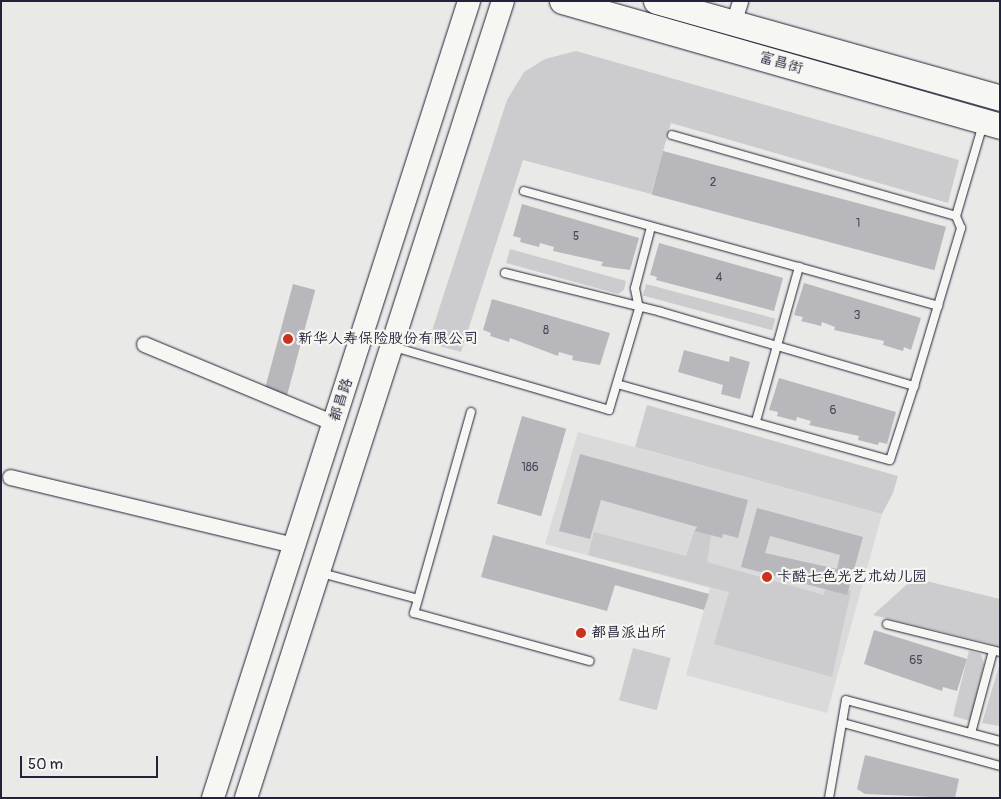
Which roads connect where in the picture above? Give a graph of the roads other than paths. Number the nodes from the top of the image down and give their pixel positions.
1 (469, 1) edge
2 (503, 1) edge
3 (562, 1) edge
4 (656, 1) edge
5 (736, 12) edge
6 (1000, 98) edge
7 (992, 123) edge
8 (672, 135) dead end
9 (524, 191) dead end
10 (956, 216) junction
11 (651, 227) junction
12 (799, 268) junction
13 (504, 272) dead end
14 (938, 306) junction
15 (638, 309) junction
16 (144, 344) dead end
17 (392, 346) junction
18 (777, 346) junction
19 (617, 384) junction
20 (914, 386) junction
21 (471, 412) dead end
22 (756, 421) junction
23 (334, 423) junction
24 (10, 476) dead end
25 (294, 545) junction
26 (319, 572) junction
27 (418, 599) junction
28 (887, 624) dead end
29 (996, 651) edge
30 (590, 661) dead end
31 (843, 724) junction
32 (971, 733) junction
33 (1000, 741) edge
34 (1000, 766) edge
35 (213, 798) edge
36 (246, 798) edge
37 (829, 798) edge

1 - 23 main road, 都昌路
2 - 17 main road
3 - 7 main road, 富昌街
4 - 5 main road, 富昌街
5 - 6 main road, 富昌街
7 - 10 lane
8 - 10 lane
9 - 11 lane
10 - 14 lane
11 - 12 lane
11 - 15 lane
12 - 14 lane
12 - 18 lane
13 - 15 lane
14 - 20 lane
15 - 18 lane
15 - 19 lane
16 - 23 street
17 - 19 lane
17 - 26 main road
18 - 20 lane
18 - 22 lane
19 - 22 lane
20 - 22 lane
21 - 27 lane
23 - 25 main road, 都昌路
24 - 25 street
25 - 35 main road, 都昌路
26 - 27 lane
26 - 36 main road
27 - 30 lane
28 - 29 lane
29 - 32 lane
31 - 32 lane
31 - 34 lane
31 - 37 lane
32 - 33 lane

